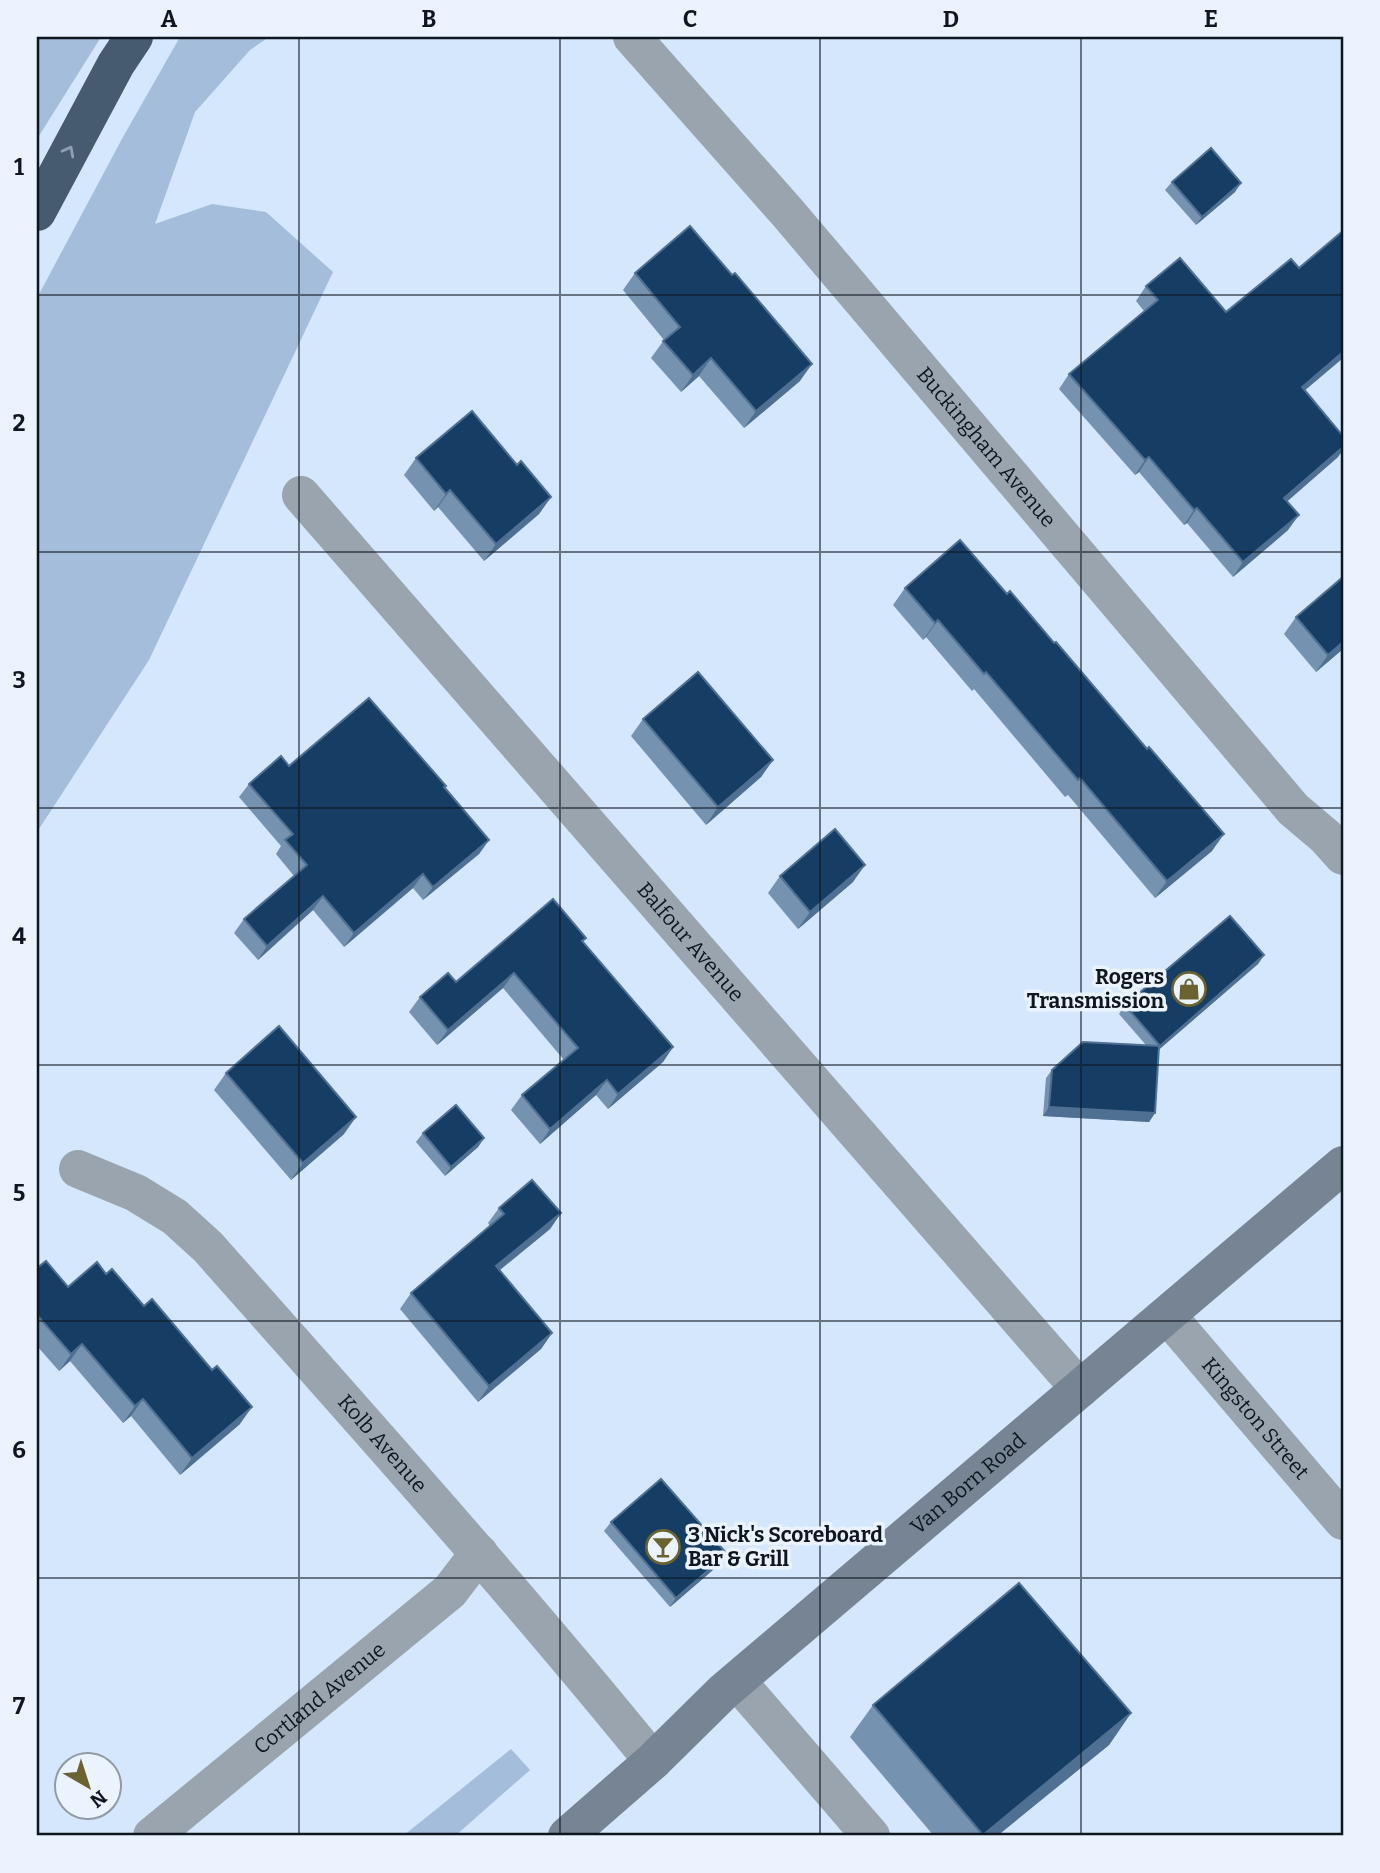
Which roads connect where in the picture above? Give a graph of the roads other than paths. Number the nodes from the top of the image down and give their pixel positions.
1 (134, 37) edge
2 (632, 37) edge
3 (37, 212) edge
4 (301, 495) dead end
5 (1343, 856) edge
6 (1343, 1165) edge
7 (78, 1169) dead end
8 (1167, 1315) junction
9 (1080, 1389) junction
10 (1343, 1521) edge
11 (479, 1553) junction
12 (737, 1681) junction
13 (653, 1761) junction
14 (152, 1836) edge
15 (567, 1836) edge
16 (871, 1836) edge

3 -> 1 highway
2 - 5 street, Buckingham Avenue
4 - 9 street, Balfour Avenue
6 - 8 main road, Van Born Road
7 - 11 street, Kolb Avenue
8 - 9 main road, Van Born Road
8 - 10 street, Kingston Street
9 - 12 main road, Van Born Road
11 - 13 street, Kolb Avenue
11 - 14 street, Cortland Avenue
12 - 13 main road, Van Born Road
12 - 16 street
13 - 15 main road, Van Born Road

